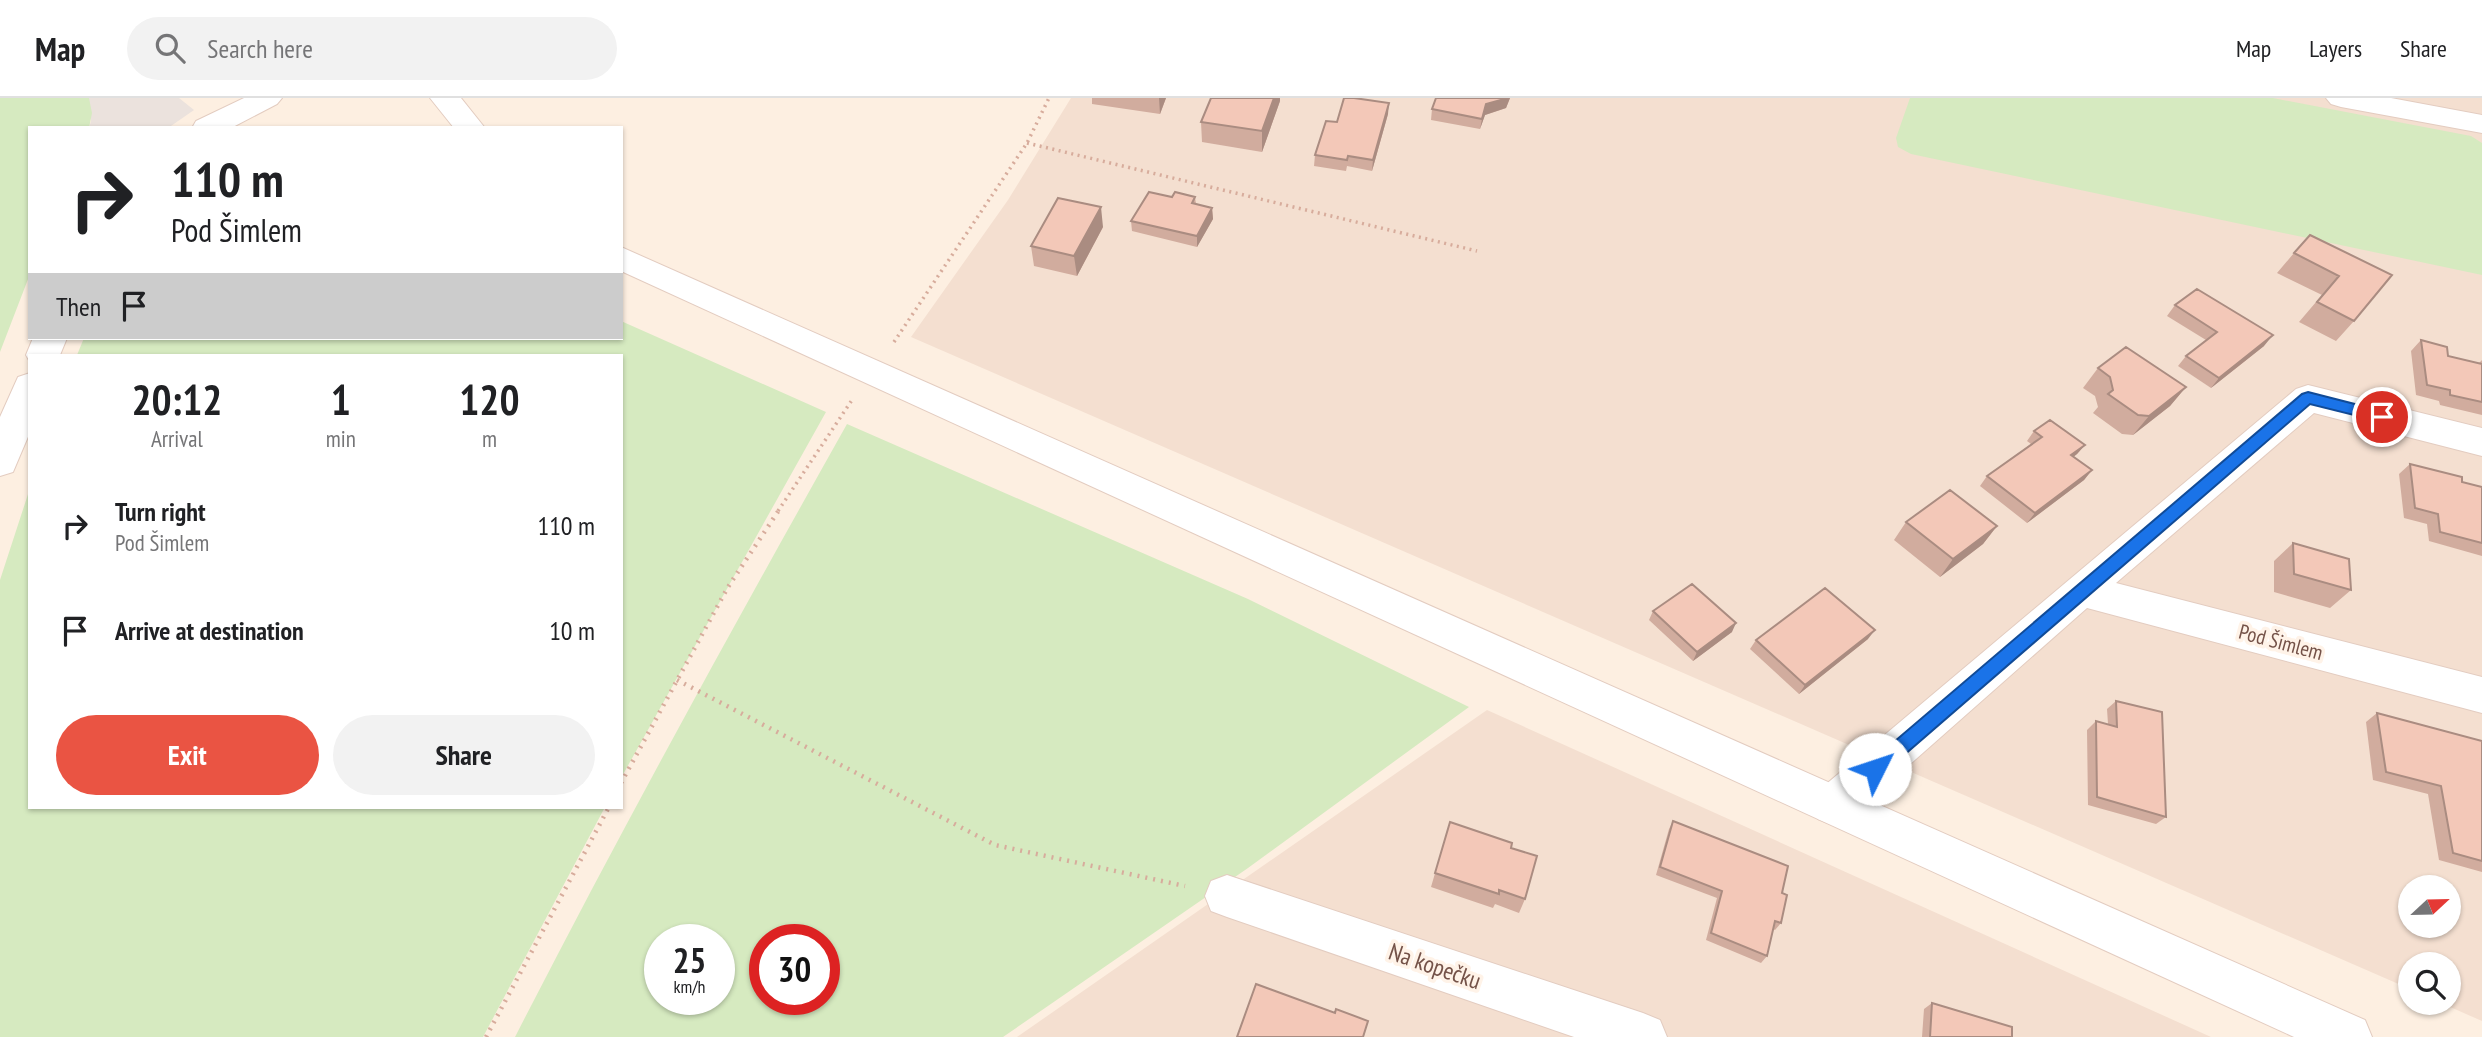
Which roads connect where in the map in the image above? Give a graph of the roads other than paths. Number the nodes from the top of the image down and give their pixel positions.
1 (267, 98) edge
2 (445, 98) edge
3 (2341, 98) edge
4 (2482, 124) edge
5 (211, 126) edge
6 (468, 126) edge
7 (623, 259) edge
8 (28, 391) edge
9 (2482, 442) edge
10 (0, 462) edge
11 (2081, 590) junction
12 (2482, 695) edge
13 (1833, 805) junction
14 (1227, 896) road end
15 (1643, 1037) edge
16 (2348, 1037) edge

1 - 5 street
2 - 6 street
3 - 4 street
7 - 13 street
8 - 10 street
9 - 11 street
11 - 12 street, Pod Šimlem
11 - 13 street
13 - 16 street
14 - 15 street, Na kopečku

